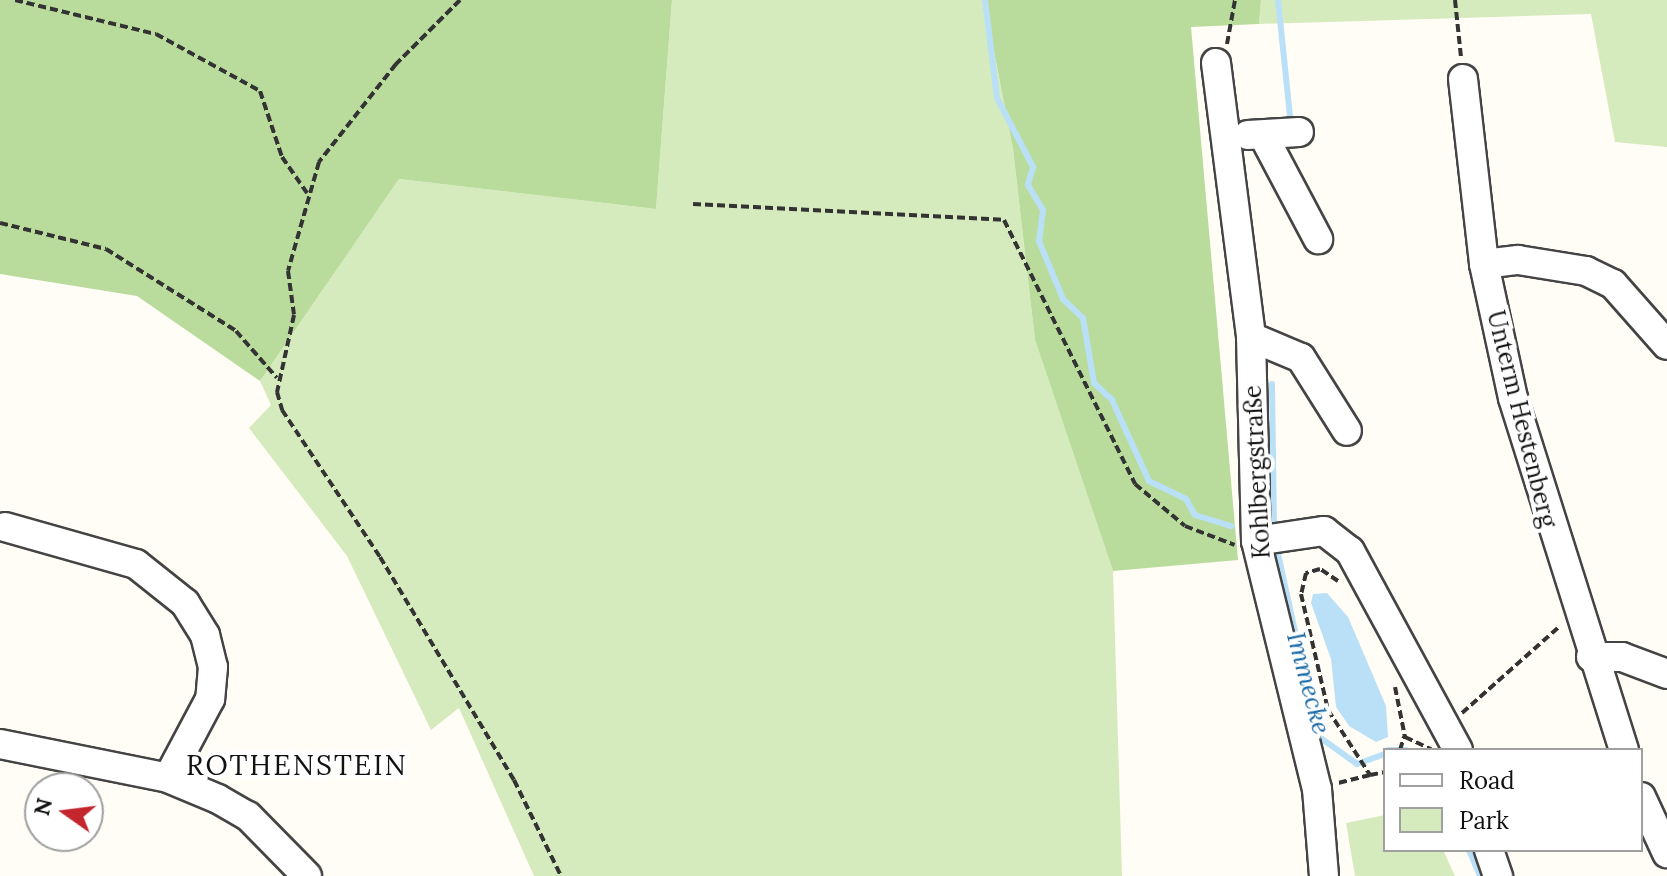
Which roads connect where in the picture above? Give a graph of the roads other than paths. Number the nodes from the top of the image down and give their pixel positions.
1 (1216, 63) road end
2 (1463, 79) road end
3 (1299, 132) dead end
4 (1227, 134) junction
5 (1263, 135) junction
6 (1318, 239) dead end
7 (1484, 264) junction
8 (1251, 337) junction
9 (1667, 345) edge
10 (1347, 431) dead end
11 (5, 527) dead end
12 (1258, 548) junction
13 (1591, 657) junction
14 (1667, 674) edge
15 (1453, 738) edge
16 (0, 744) edge
17 (1623, 748) edge
18 (168, 778) junction
19 (1643, 801) edge
20 (1490, 852) edge
21 (1667, 853) edge
22 (307, 876) edge
23 (1324, 876) edge
24 (1498, 876) edge

1 - 4 street, Kohlbergstraße
2 - 7 street, Unterm Hestenberg
3 - 5 street
4 - 5 street
4 - 8 street, Kohlbergstraße
5 - 6 street
7 - 9 street
7 - 13 street, Unterm Hestenberg
8 - 10 street
8 - 12 street, Kohlbergstraße
11 - 18 street
12 - 15 street
12 - 23 street, Kohlbergstraße
13 - 14 street
13 - 17 street, Unterm Hestenberg
16 - 18 street
18 - 22 street
19 - 21 street
20 - 24 street

